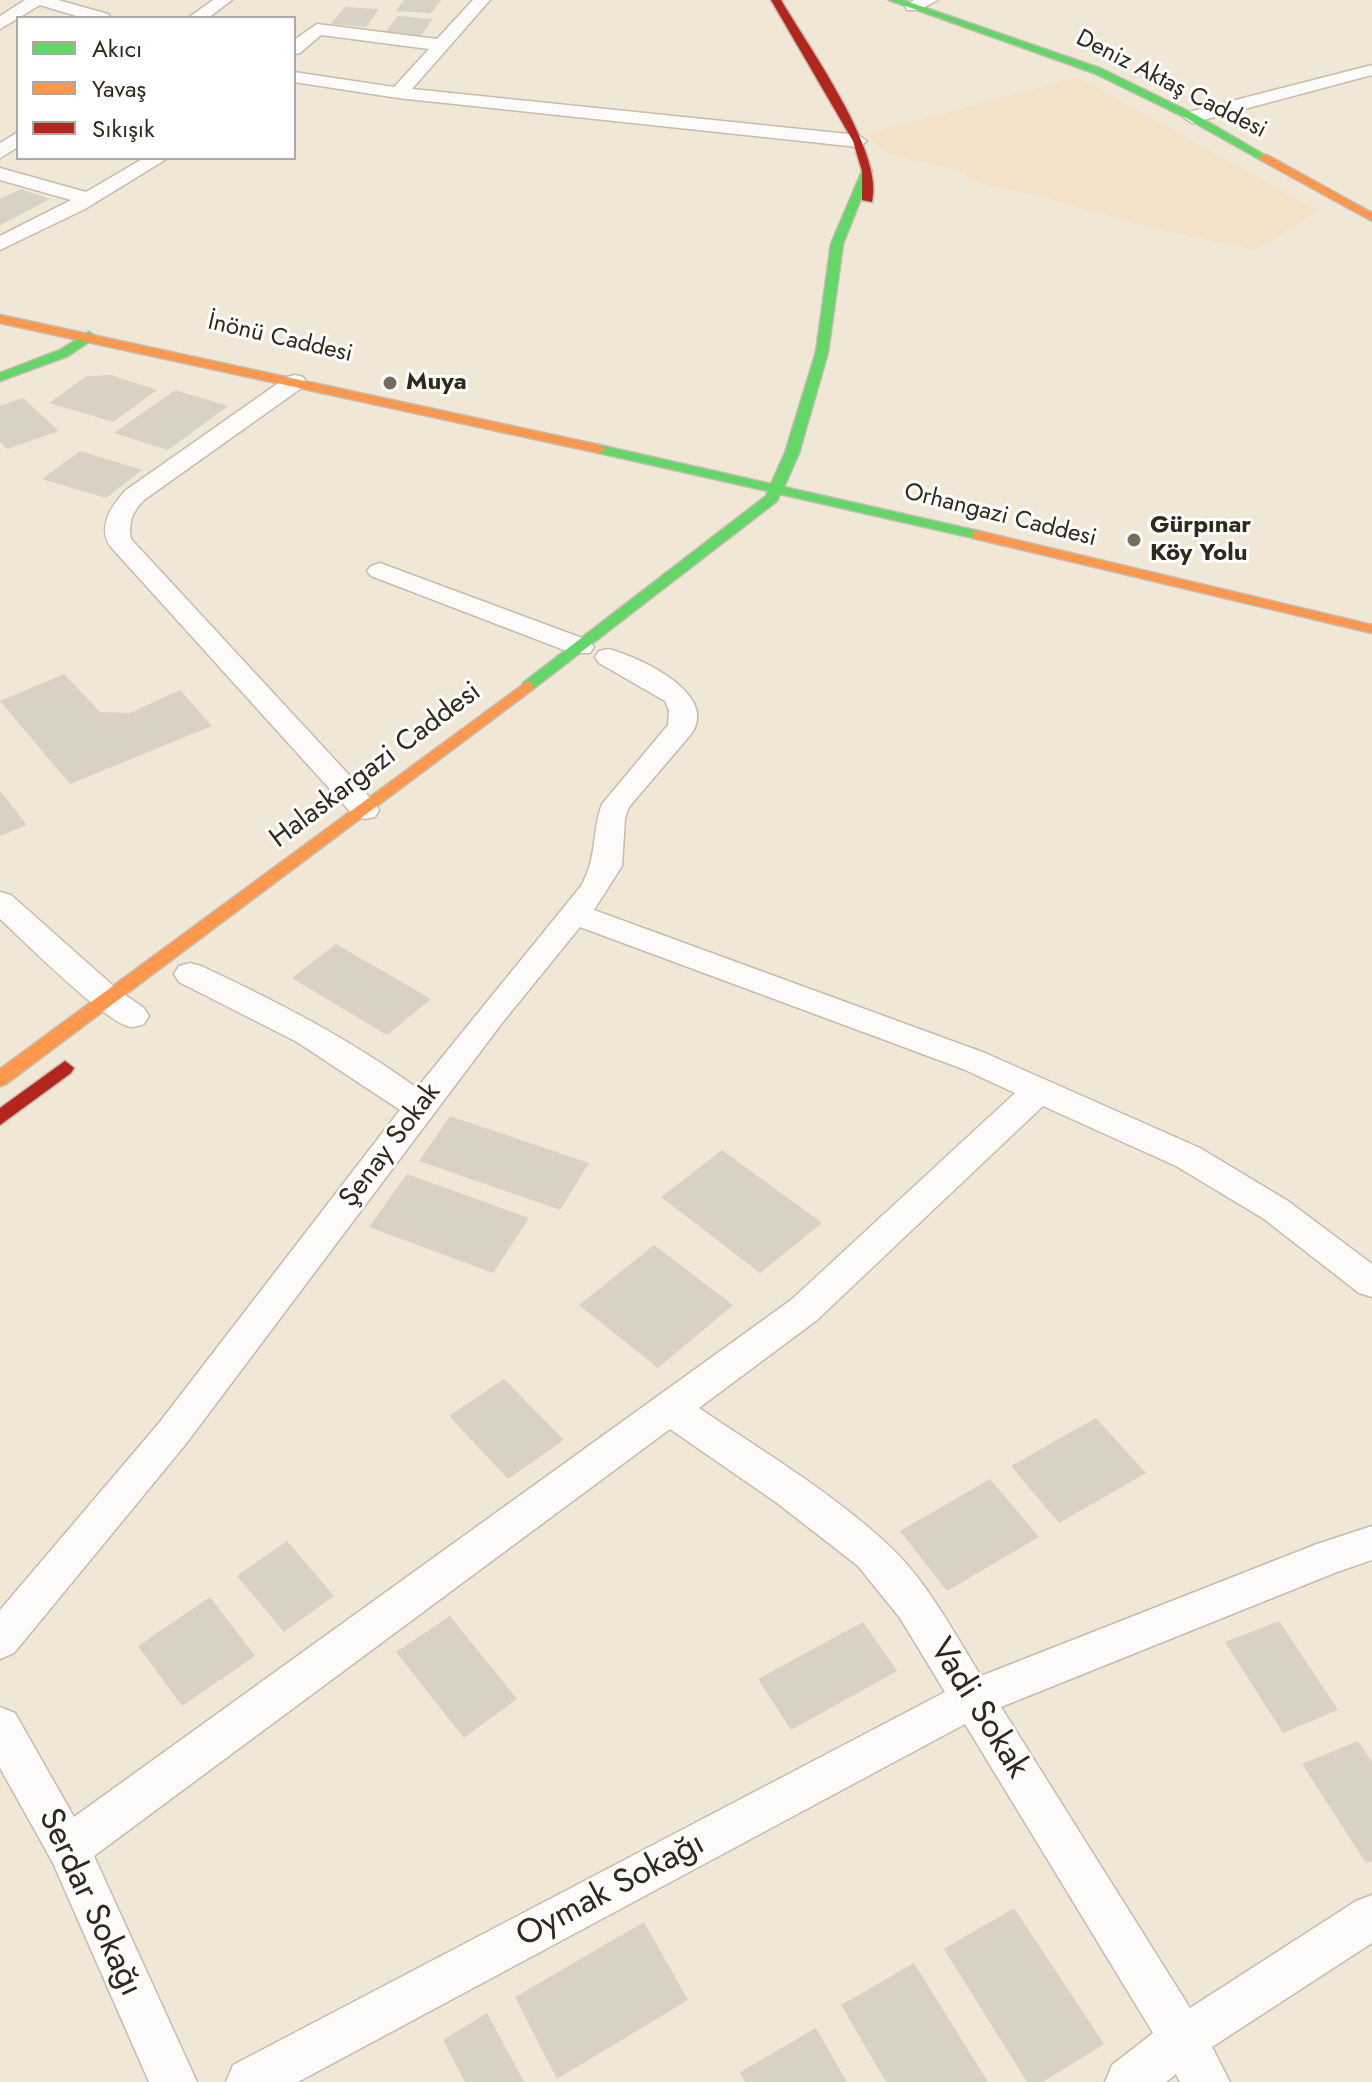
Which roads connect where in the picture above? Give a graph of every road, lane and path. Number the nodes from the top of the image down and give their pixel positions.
1 (38, 0) edge
2 (224, 0) edge
3 (482, 0) edge
4 (776, 0) edge
5 (894, 0) edge
6 (921, 3) edge
7 (95, 16) edge
8 (200, 16) edge
9 (0, 24) edge
10 (442, 45) junction
11 (296, 47) edge
12 (1372, 70) edge
13 (296, 77) edge
14 (398, 93) junction
15 (1192, 117) junction
16 (16, 140) edge
17 (858, 141) junction
18 (0, 152) edge
19 (155, 160) edge
20 (867, 171) junction
21 (0, 174) edge
22 (88, 199) junction
23 (1369, 213) edge
24 (869, 219) dead end
25 (0, 244) edge
26 (848, 286) dead end
27 (0, 306) edge
28 (14, 317) edge
29 (828, 325) junction
30 (89, 336) junction
31 (199, 345) junction
32 (183, 357) junction
33 (302, 376) junction
34 (0, 377) edge
35 (781, 482) junction
36 (808, 487) junction
37 (991, 528) junction
38 (759, 532) dead end
39 (1117, 552) junction
40 (1103, 566) junction
41 (380, 571) dead end
42 (1212, 583) junction
43 (1325, 609) junction
44 (1372, 611) edge
45 (1372, 629) edge
46 (604, 652) junction
47 (369, 815) junction
48 (0, 902) edge
49 (574, 914) junction
50 (190, 973) dead end
51 (127, 1012) junction
52 (85, 1053) dead end
53 (0, 1079) edge
54 (1039, 1090) junction
55 (420, 1107) junction
56 (0, 1118) edge
57 (1372, 1283) edge
58 (670, 1408) junction
59 (1372, 1543) edge
60 (0, 1640) edge
61 (972, 1699) junction
62 (0, 1727) edge
63 (68, 1848) junction
64 (1372, 1917) edge
65 (1182, 2040) junction
66 (173, 2082) edge
67 (250, 2082) edge
68 (1129, 2082) edge
69 (1206, 2082) edge

1 - 7 street
1 - 9 street
2 - 8 street
3 - 10 street
4 - 17 main road
5 - 6 main road, Deniz Aktaş Caddesi
6 - 15 main road, Deniz Aktaş Caddesi
10 - 11 street
10 - 14 street
12 - 15 street
13 - 14 street
14 - 17 street
15 - 23 main road, Deniz Aktaş Caddesi
16 - 18 street
17 - 20 main road
19 - 22 street
20 - 24 main road
20 - 29 main road
21 - 22 street
22 - 25 street
26 - 29 main road
27 - 28 main road, İnönü Caddesi
28 - 30 main road
28 - 31 main road, İnönü Caddesi
29 - 35 main road
30 - 32 main road
30 - 34 main road
31 - 32 main road
31 - 33 main road, İnönü Caddesi
32 - 33 main road
33 - 35 main road, Orhangazi Caddesi
33 - 47 street
35 - 36 main road, Orhangazi Caddesi
35 - 46 main road, Halaskargazi Caddesi
36 - 37 main road, Orhangazi Caddesi
36 - 38 main road
37 - 39 main road, Orhangazi Caddesi
37 - 40 main road, Orhangazi Caddesi
39 - 40 main road
39 - 42 main road, Orhangazi Caddesi
40 - 42 main road, Orhangazi Caddesi
41 - 46 street
42 - 43 main road, Orhangazi Caddesi
43 - 44 main road, Orhangazi Caddesi
43 - 45 main road, Orhangazi Caddesi
46 - 47 main road, Halaskargazi Caddesi
46 - 49 street, Şenay Sokak
47 - 51 main road, Halaskargazi Caddesi
48 - 51 street
49 - 54 street
49 - 55 street, Şenay Sokak
50 - 55 street
51 - 53 main road, Halaskargazi Caddesi
52 - 56 main road
54 - 57 street
54 - 58 street
55 - 60 street, Şenay Sokak
58 - 61 street, Vadi Sokak
58 - 63 street
59 - 61 street, Oymak Sokağı
61 - 65 street, Vadi Sokak
61 - 67 street, Oymak Sokağı
62 - 63 street, Serdar Sokağı
63 - 66 street, Serdar Sokağı
64 - 65 street
65 - 68 street
65 - 69 street, Vadi Sokak

